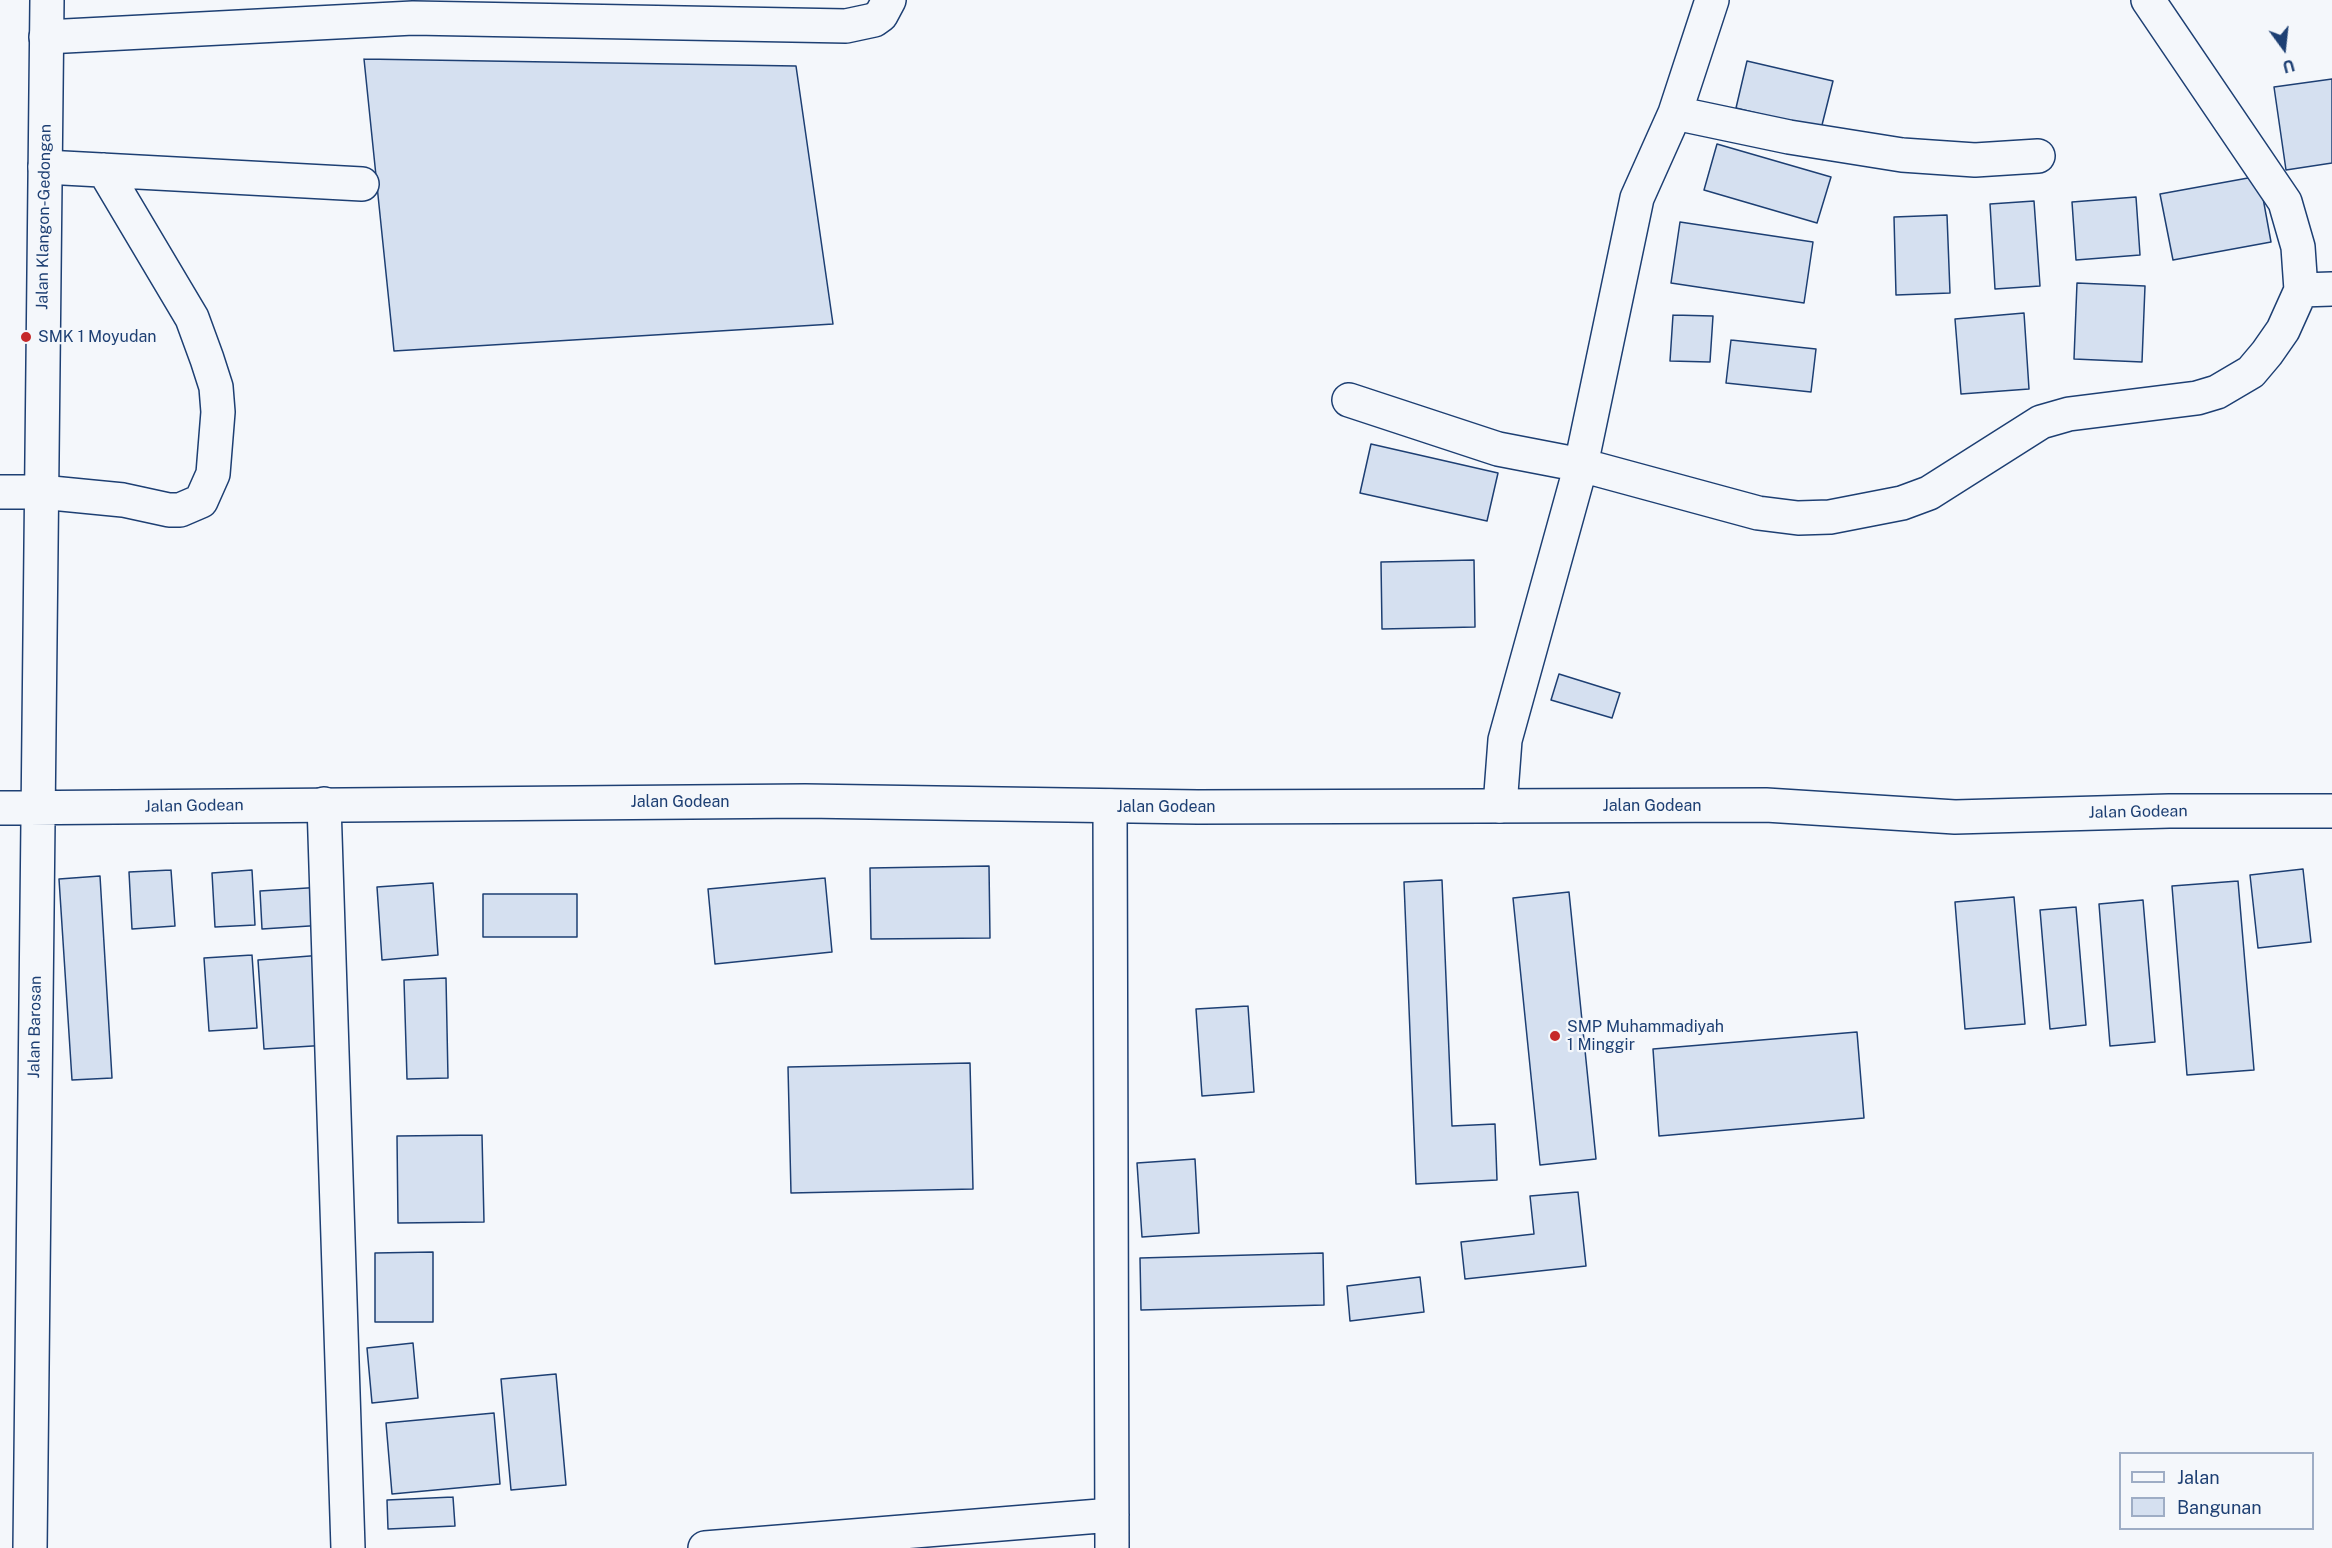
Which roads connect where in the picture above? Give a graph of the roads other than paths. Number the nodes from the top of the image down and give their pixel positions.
1 (47, 0) edge
2 (889, 0) edge
3 (1712, 0) edge
4 (2148, 0) edge
5 (46, 37) junction
6 (1675, 113) junction
7 (2038, 156) dead end
8 (45, 167) junction
9 (104, 170) junction
10 (362, 184) dead end
11 (2316, 290) edge
12 (1348, 400) dead end
13 (1581, 465) junction
14 (0, 492) edge
15 (41, 499) junction
16 (324, 804) junction
17 (1110, 806) junction
18 (1500, 806) junction
19 (37, 807) junction
20 (0, 808) edge
21 (2332, 811) edge
22 (1112, 1515) junction
23 (30, 1548) edge
24 (348, 1548) edge
25 (705, 1548) edge
26 (1112, 1548) edge

1 - 5 street, Jalan Klangon-Gedongan
2 - 5 street
3 - 6 street
4 - 11 street
5 - 8 street, Jalan Klangon-Gedongan
6 - 7 street
6 - 13 street
8 - 9 street
8 - 15 street, Jalan Klangon-Gedongan
9 - 10 street
9 - 15 street
11 - 13 street
12 - 13 street
13 - 18 street
14 - 15 street
15 - 19 street, Jalan Barosan
16 - 17 street, Jalan Godean
16 - 19 street, Jalan Godean
16 - 24 street
17 - 18 street, Jalan Godean
17 - 22 street
18 - 21 street, Jalan Godean
19 - 20 street, Jalan Godean
19 - 23 street, Jalan Barosan
22 - 25 street
22 - 26 street

